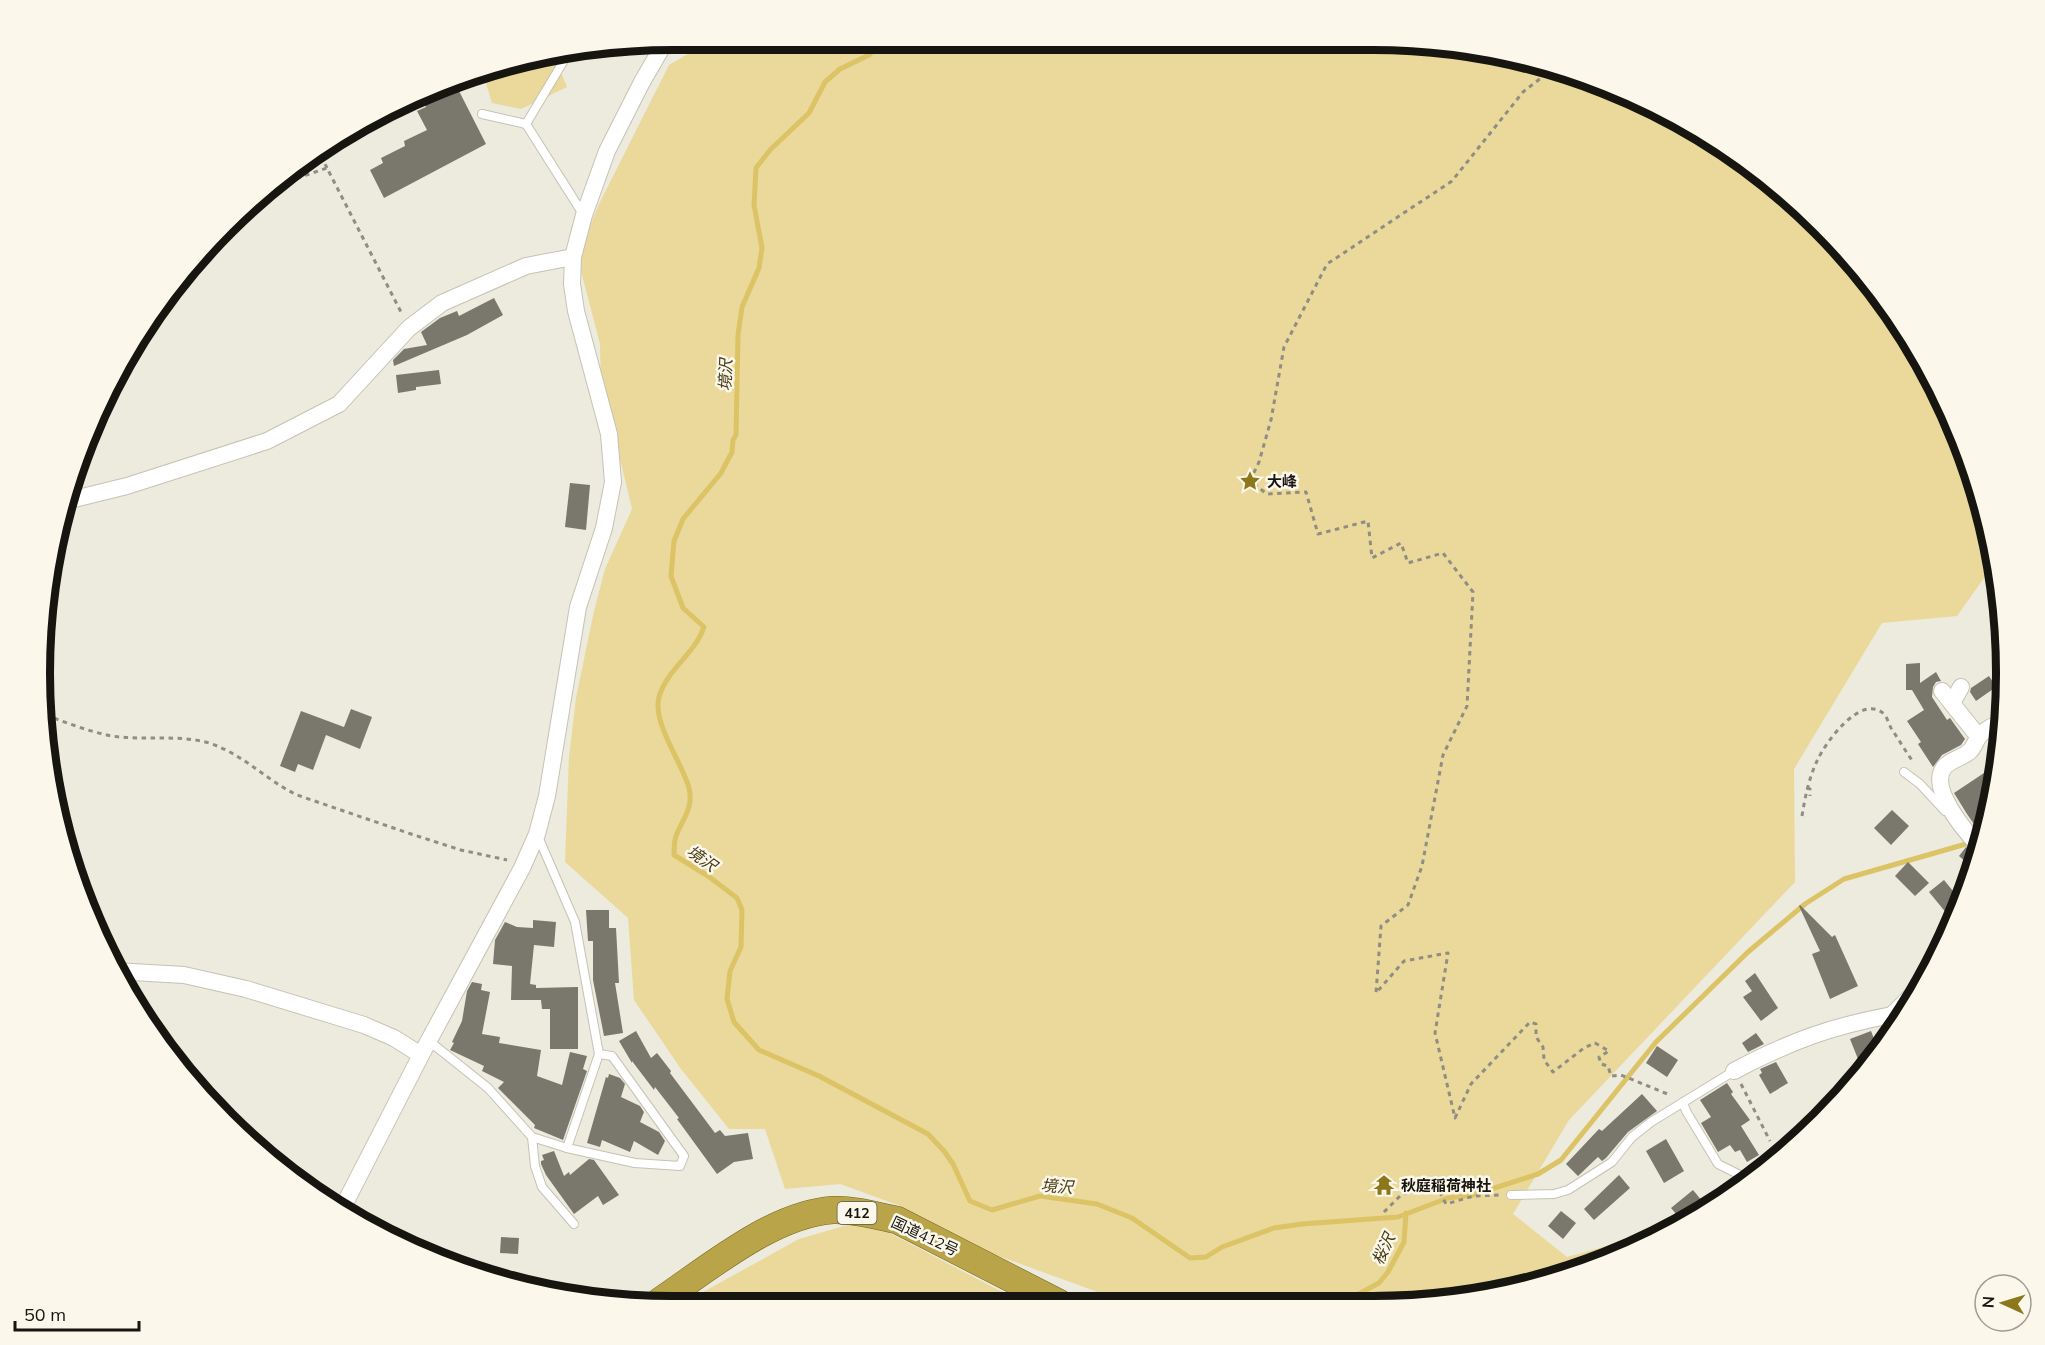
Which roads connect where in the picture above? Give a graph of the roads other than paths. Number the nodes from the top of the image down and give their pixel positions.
1 (660, 50) edge
2 (565, 59) edge
3 (482, 114) dead end
4 (526, 124) junction
5 (584, 215) junction
6 (573, 257) junction
7 (75, 499) edge
8 (1962, 687) dead end
9 (1904, 772) dead end
10 (1952, 810) junction
11 (537, 834) junction
12 (1972, 839) edge
13 (126, 972) edge
14 (1891, 1020) edge
15 (425, 1048) junction
16 (599, 1054) junction
17 (1734, 1071) joint
18 (1679, 1100) junction
19 (532, 1137) junction
20 (567, 1148) junction
21 (1741, 1175) edge
22 (1511, 1195) road end
23 (346, 1203) edge
24 (574, 1224) dead end
25 (668, 1296) edge
26 (1045, 1296) edge

1 - 5 street
2 - 4 lane
3 - 4 lane
4 - 5 lane
5 - 6 street
6 - 7 street
6 - 11 street
8 - 10 street
9 - 10 lane
10 - 12 street
11 - 15 street
11 - 16 lane
13 - 15 street
14 - 17 street
15 - 19 lane
15 - 23 street
16 - 20 lane
16 - 20 lane
17 - 18 lane
18 - 21 lane
18 - 22 lane
19 - 20 lane
19 - 24 lane
25 - 26 highway, 国道412号 / 412

